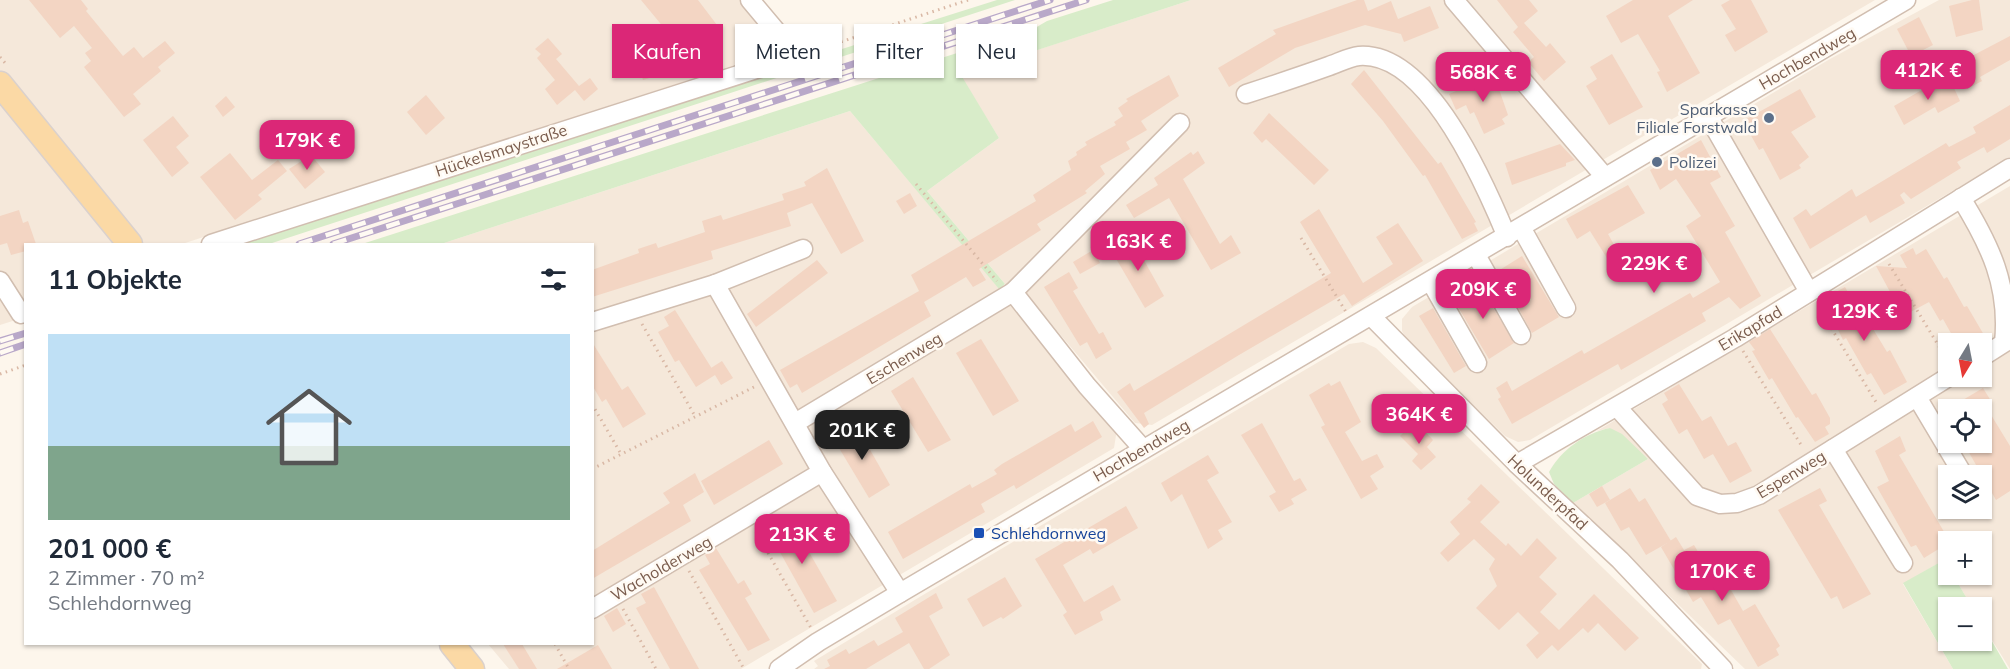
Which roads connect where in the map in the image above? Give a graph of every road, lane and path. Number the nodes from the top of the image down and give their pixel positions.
1 (750, 0) edge
2 (968, 0) edge
3 (1454, 0) edge
4 (1906, 0) edge
5 (770, 24) edge
6 (842, 41) edge
7 (735, 76) edge
8 (0, 84) edge
9 (1246, 94) dead end
10 (1708, 116) junction
11 (1180, 123) dead end
12 (2010, 168) edge
13 (1605, 177) junction
14 (916, 184) dead end
15 (1961, 198) junction
16 (1515, 233) junction
17 (1301, 238) dead end
18 (129, 243) edge
19 (214, 243) edge
20 (802, 249) dead end
21 (1881, 249) junction
22 (1476, 255) junction
23 (0, 281) edge
24 (1431, 282) junction
25 (715, 284) junction
26 (1013, 292) junction
27 (1809, 292) junction
28 (1566, 308) dead end
29 (633, 309) junction
30 (21, 314) dead end
31 (1371, 316) junction
32 (594, 321) edge
33 (1354, 326) junction
34 (1521, 335) dead end
35 (1735, 338) junction
36 (1938, 346) edge
37 (1992, 351) edge
38 (1477, 363) dead end
39 (24, 366) edge
40 (0, 374) edge
41 (769, 379) junction
42 (1938, 384) edge
43 (1917, 397) junction
44 (594, 407) edge
45 (1617, 407) junction
46 (695, 416) junction
47 (1885, 416) junction
48 (795, 423) junction
49 (1143, 449) junction
50 (1833, 449) junction
51 (621, 454) junction
52 (1811, 462) junction
53 (1517, 464) junction
54 (1957, 465) edge
55 (594, 468) edge
56 (822, 472) junction
57 (747, 517) junction
58 (680, 556) junction
59 (1903, 563) dead end
60 (900, 593) junction
61 (614, 594) junction
62 (594, 608) edge
63 (818, 642) junction
64 (453, 645) edge
65 (556, 645) edge
66 (472, 669) edge
67 (569, 669) edge
68 (656, 669) edge
69 (744, 669) edge
70 (779, 669) edge
71 (1723, 669) edge

1 - 5 street
2 - 6 path
3 - 13 street
4 - 10 street, Hochbendweg
7 - 19 street, Hückelsmaystraße
8 - 18 main road
9 - 16 street
10 - 13 street, Hochbendweg
10 - 27 street
11 - 26 street, Eschenweg
12 - 15 street, Erikapfad
13 - 16 street, Hochbendweg
14 - 26 path
15 - 21 street, Erikapfad
15 - 37 street
16 - 22 street, Hochbendweg
16 - 28 street
17 - 33 path
20 - 25 street
21 - 27 street, Erikapfad
21 - 36 path
22 - 24 street, Hochbendweg
22 - 34 street
23 - 30 street
24 - 31 street, Hochbendweg
24 - 38 street
25 - 29 street
25 - 41 street
26 - 48 street, Eschenweg
26 - 49 street
27 - 35 street, Erikapfad
27 - 47 path
29 - 32 street
29 - 46 path
31 - 33 street, Hochbendweg
31 - 53 street, Holunderpfad
33 - 49 street, Hochbendweg
35 - 45 street, Erikapfad
35 - 52 path
39 - 40 path
41 - 46 path
41 - 48 street
42 - 43 street, Espenweg
43 - 47 street, Espenweg
43 - 54 street
44 - 51 path
45 - 52 street, Espenweg
45 - 53 street, Erikapfad
46 - 51 path
47 - 50 street, Espenweg
48 - 56 street
49 - 60 street, Hochbendweg
50 - 52 street, Espenweg
50 - 59 street
51 - 55 path
53 - 71 street, Holunderpfad
56 - 57 street, Wacholderweg
56 - 60 street
57 - 58 street, Wacholderweg
57 - 63 path
58 - 61 street, Wacholderweg
58 - 69 path
60 - 63 street, Hochbendweg
61 - 62 street, Wacholderweg
61 - 68 path
63 - 70 street, Hochbendweg
64 - 66 main road
65 - 67 path

